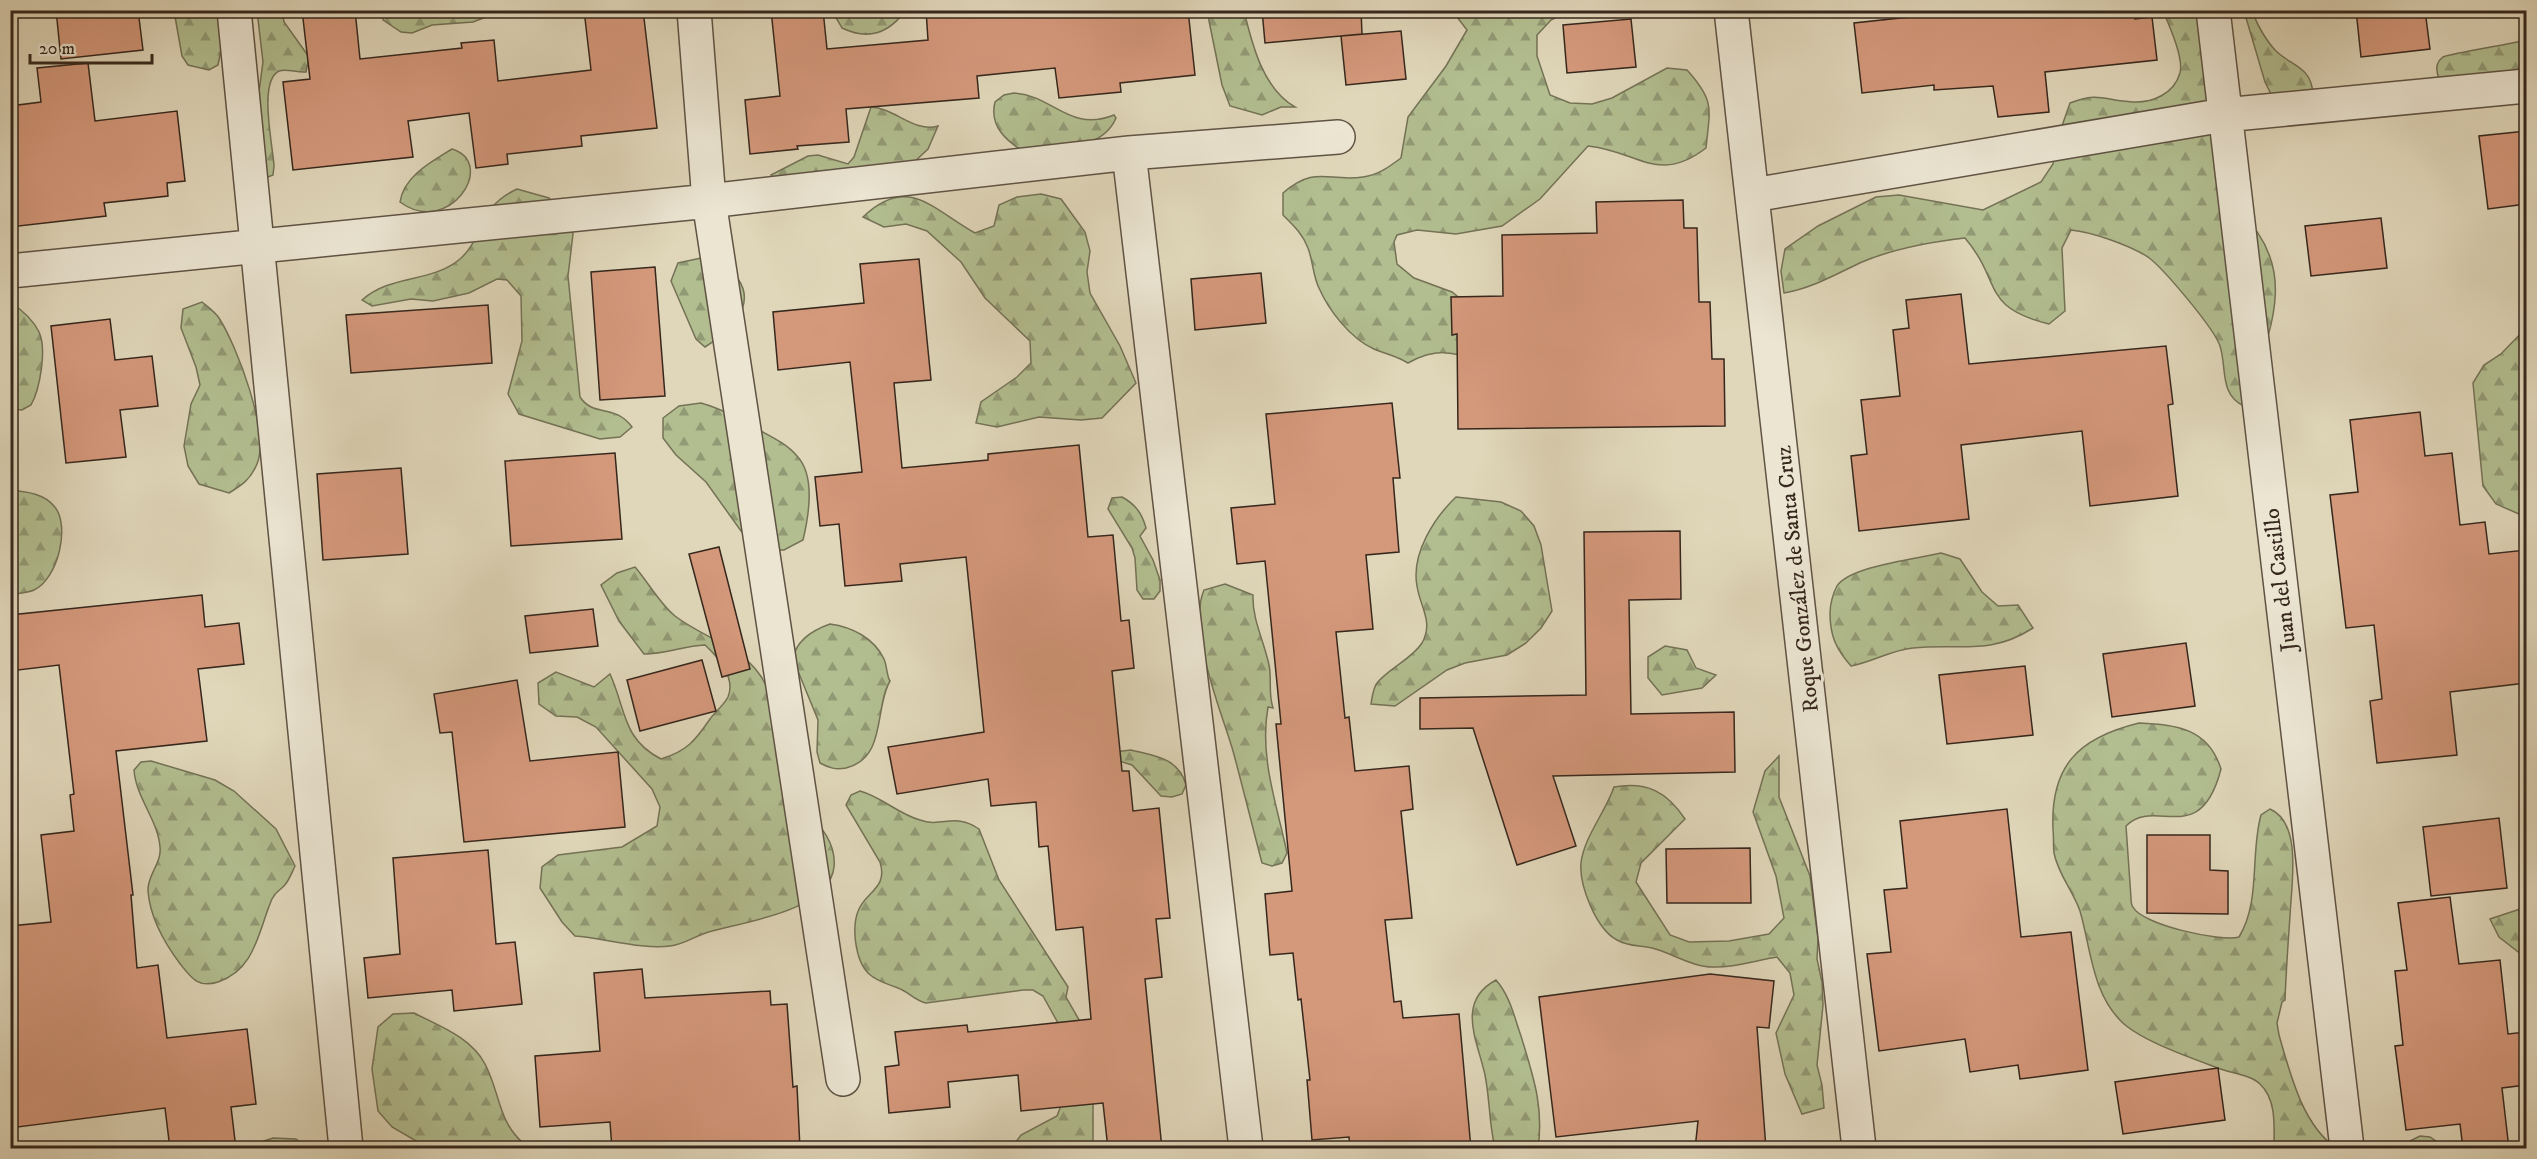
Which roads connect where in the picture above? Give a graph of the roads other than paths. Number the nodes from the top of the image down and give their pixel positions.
1 (234, 10) edge
2 (694, 10) edge
3 (1731, 10) edge
4 (2213, 10) edge
5 (2526, 86) edge
6 (2224, 115) junction
7 (1338, 136) dead end
8 (1129, 153) junction
9 (1753, 195) junction
10 (709, 201) junction
11 (259, 246) junction
12 (10, 271) edge
13 (843, 1079) dead end
14 (346, 1149) edge
15 (1246, 1149) edge
16 (1859, 1149) edge
17 (2347, 1149) edge

1 - 11 street
2 - 10 street
3 - 9 street, Roque González de Santa Cruz
4 - 6 street, Juan del Castillo
5 - 6 street
6 - 9 street
6 - 17 street, Juan del Castillo
7 - 8 street
8 - 10 street
8 - 15 street
9 - 16 street, Roque González de Santa Cruz
10 - 11 street
10 - 13 street
11 - 12 street
11 - 14 street

